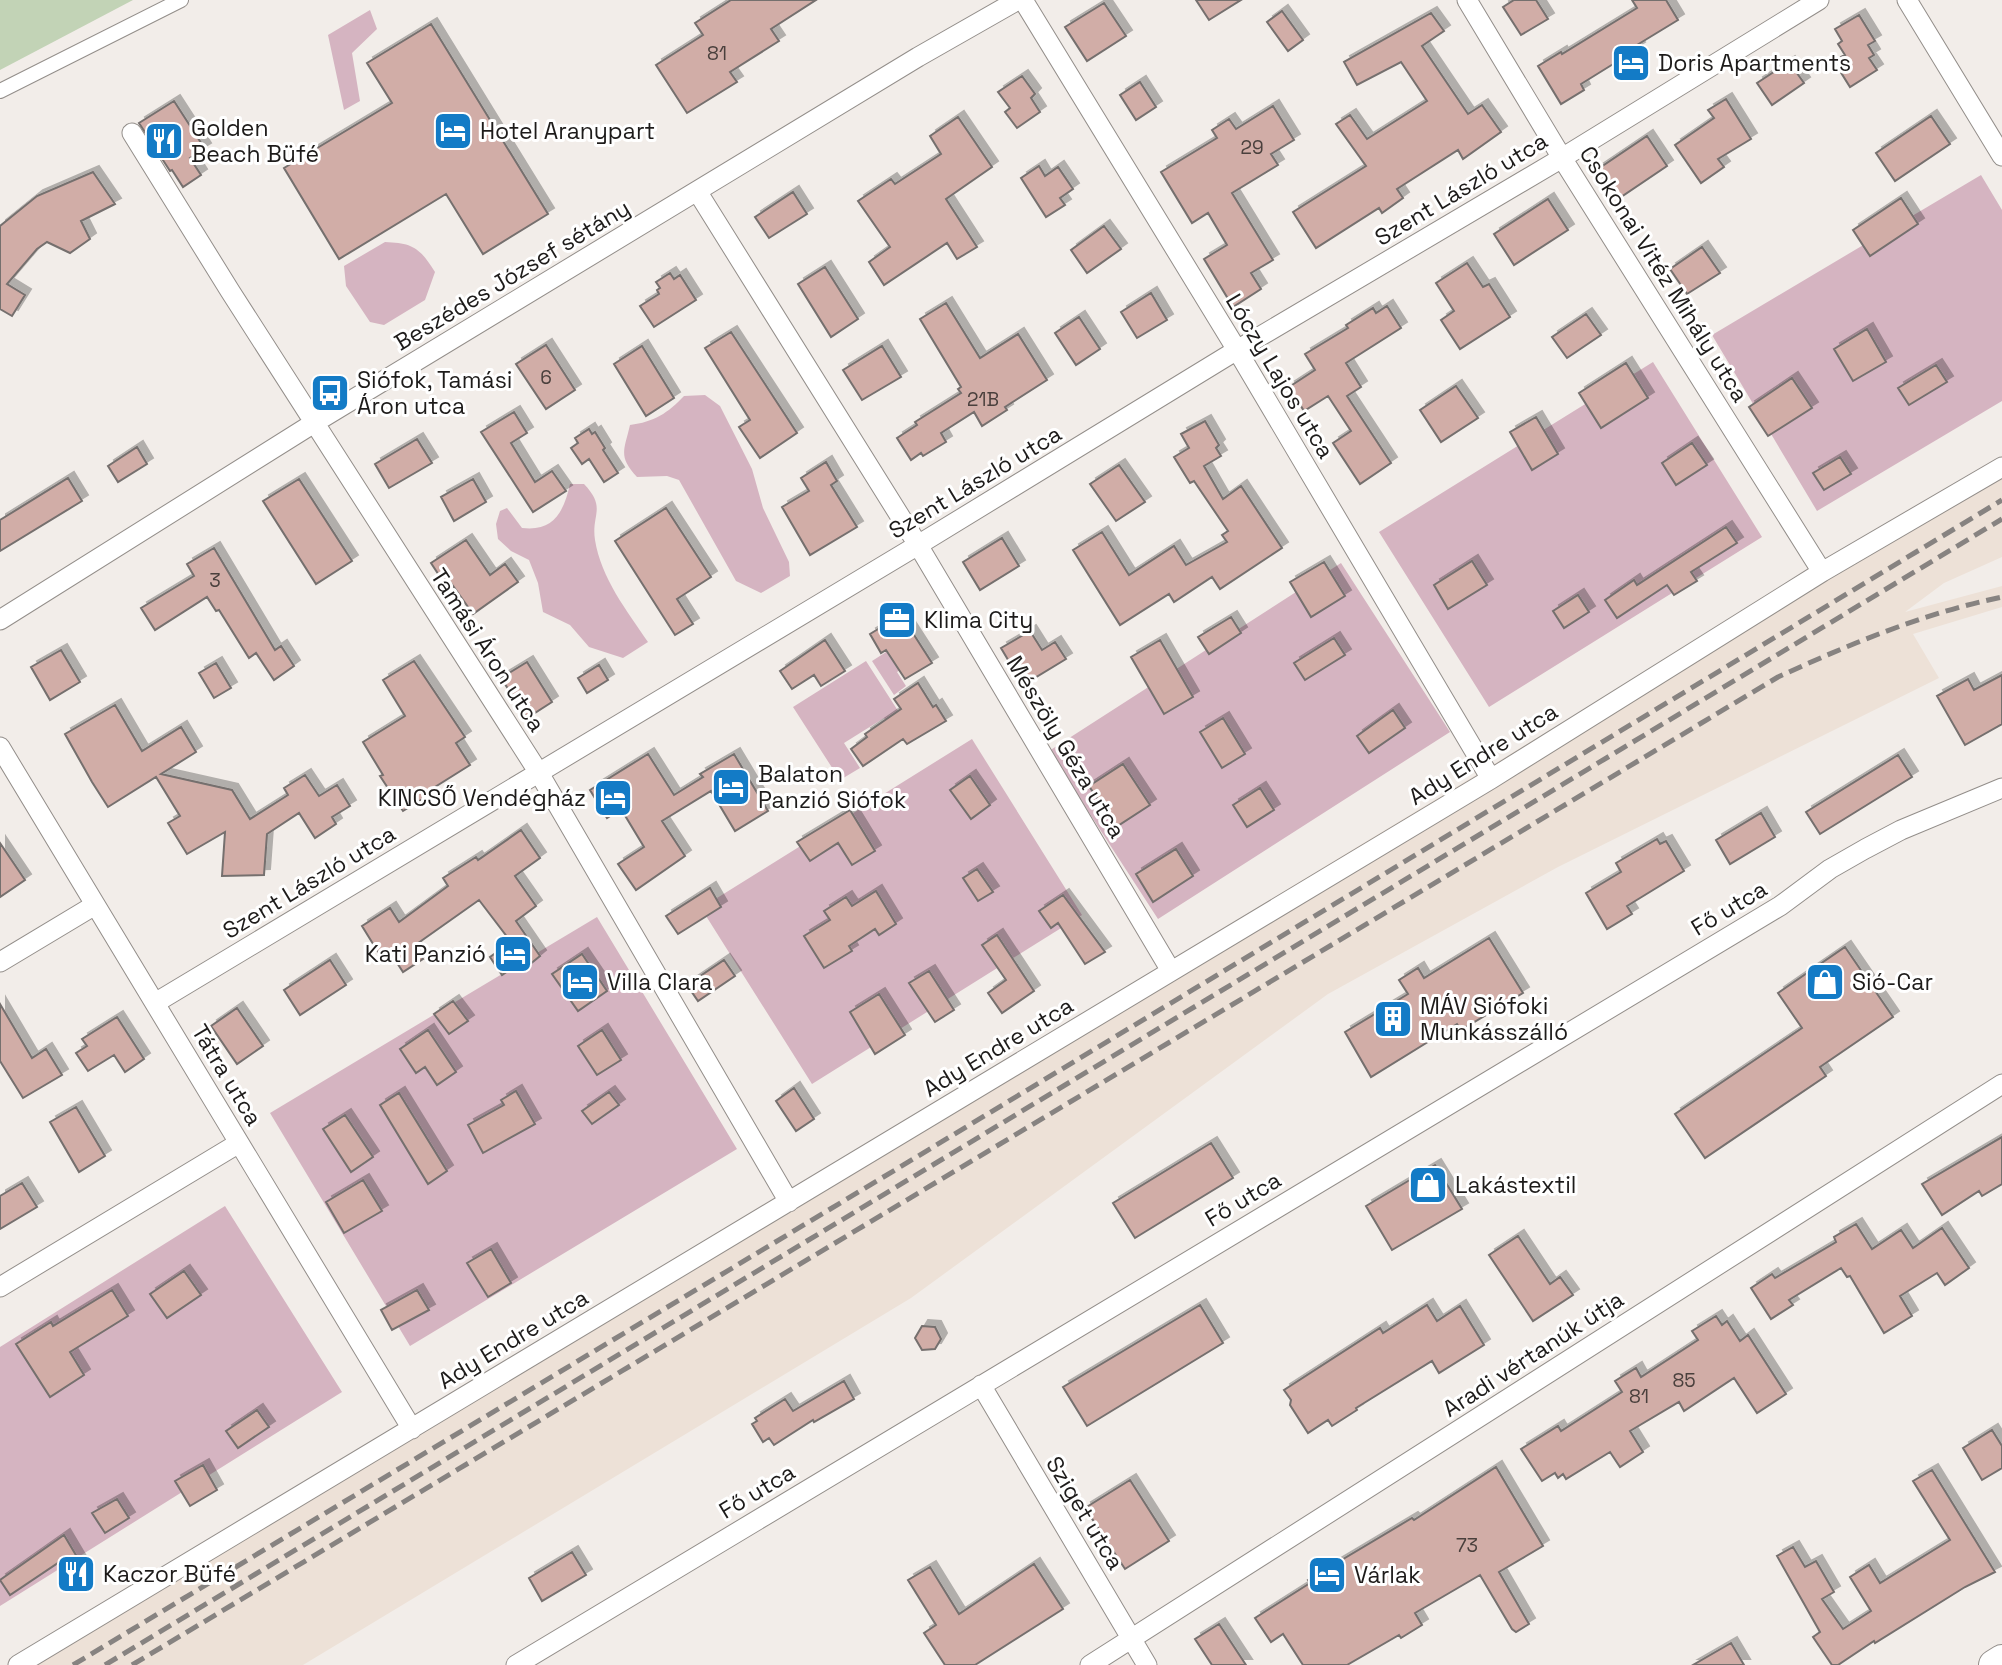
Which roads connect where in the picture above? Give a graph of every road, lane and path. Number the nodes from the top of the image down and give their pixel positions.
1 (181, 0) edge
2 (1021, 0) edge
3 (1467, 0) edge
4 (1819, 0) edge
5 (1907, 0) edge
6 (0, 91) edge
7 (132, 133) dead end
8 (2002, 156) edge
9 (1562, 158) junction
10 (696, 191) junction
11 (1237, 350) junction
12 (314, 424) junction
13 (2002, 467) edge
14 (918, 545) junction
15 (1822, 572) junction
16 (0, 620) edge
17 (0, 747) edge
18 (539, 774) junction
19 (1491, 779) junction
20 (2002, 788) edge
21 (95, 905) junction
22 (0, 962) edge
23 (1171, 971) junction
24 (155, 1003) junction
25 (2002, 1084) edge
26 (239, 1143) junction
27 (789, 1202) junction
28 (0, 1287) edge
29 (981, 1385) junction
30 (412, 1429) junction
31 (1131, 1639) junction
32 (2002, 1660) edge
33 (18, 1665) edge
34 (516, 1665) edge
35 (1090, 1665) edge
36 (1147, 1665) edge
37 (1994, 1665) edge

1 - 6 street
2 - 10 street, Beszédes József sétány
2 - 11 street, Lóczy Lajos utca
3 - 9 street, Csokonai Vitéz Mihály utca
4 - 9 street, Szent László utca
5 - 8 street
7 - 12 street, Tamási Áron utca
9 - 11 street, Szent László utca
9 - 15 street, Csokonai Vitéz Mihály utca
10 - 12 street, Beszédes József sétány
10 - 14 street, Mészöly Géza utca
11 - 14 street, Szent László utca
11 - 19 street, Lóczy Lajos utca
12 - 16 street, Beszédes József sétány
12 - 18 street, Tamási Áron utca
13 - 15 street, Ady Endre utca
14 - 18 street, Szent László utca
14 - 23 street, Mészöly Géza utca
15 - 19 street, Ady Endre utca
17 - 21 street, Tátra utca
18 - 24 street, Szent László utca
18 - 27 street, Tamási Áron utca
19 - 23 street, Ady Endre utca
20 - 29 street, Fő utca
21 - 22 street
21 - 24 street, Tátra utca
23 - 27 street, Ady Endre utca
24 - 26 street, Tátra utca
25 - 31 street, Aradi vértanúk útja
26 - 28 street
26 - 30 street, Tátra utca
27 - 30 street, Ady Endre utca
29 - 31 street, Sziget utca
29 - 34 street, Fő utca
30 - 33 street, Ady Endre utca
31 - 35 street, Aradi vértanúk útja
31 - 36 street, Sziget utca
32 - 37 main road

